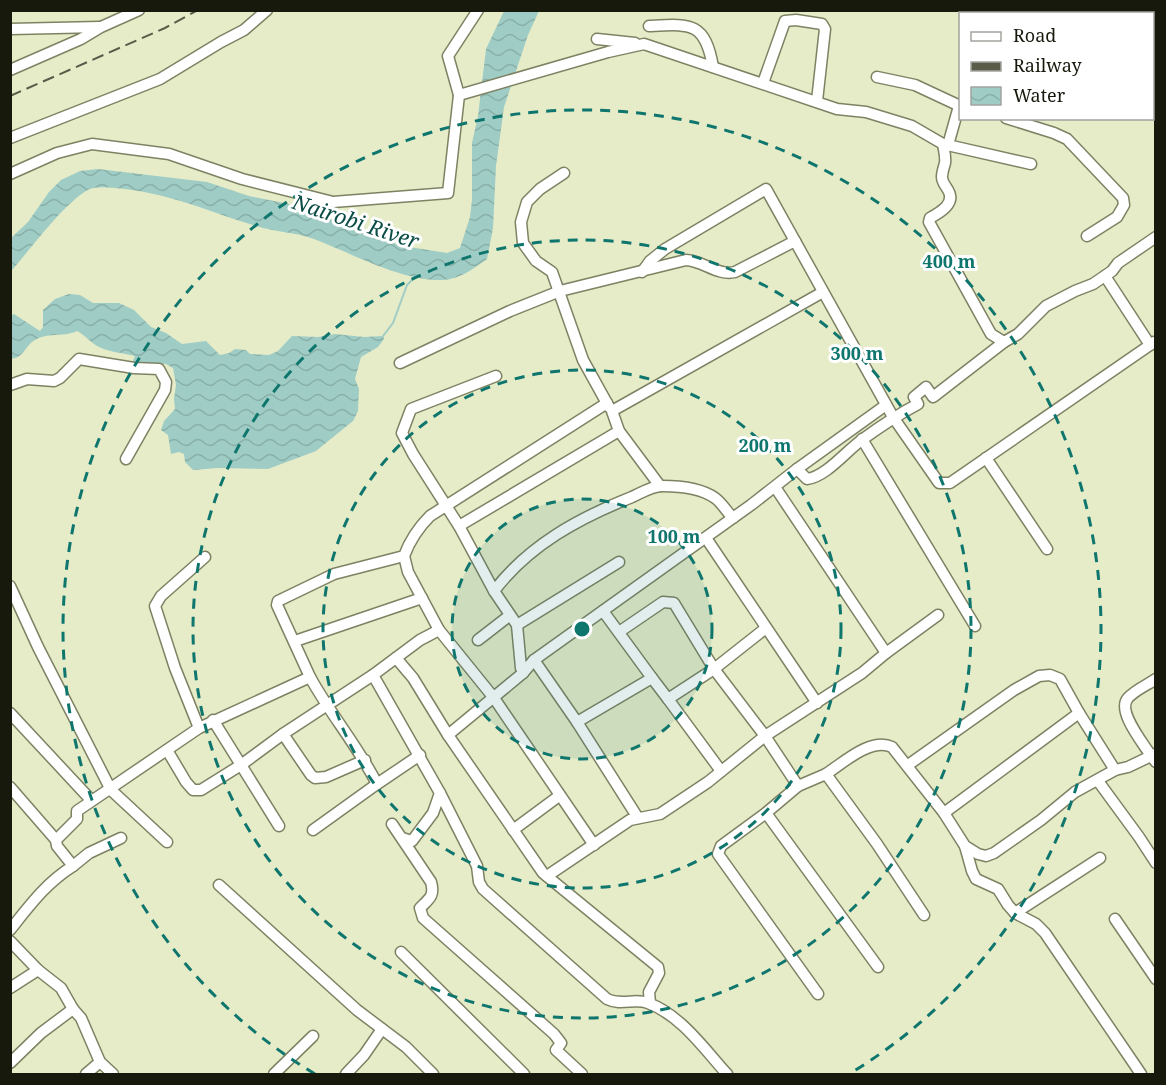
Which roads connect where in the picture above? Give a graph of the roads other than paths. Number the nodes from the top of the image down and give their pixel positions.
1 (139, 10) edge
2 (267, 10) edge
3 (478, 10) edge
4 (649, 26) dead end
5 (101, 27) junction
6 (10, 29) edge
7 (597, 39) dead end
8 (644, 44) junction
9 (713, 67) junction
10 (10, 70) edge
11 (877, 77) dead end
12 (763, 83) junction
13 (459, 95) junction
14 (817, 101) junction
15 (959, 106) edge
16 (959, 109) edge
17 (1012, 120) edge
18 (10, 138) edge
19 (945, 145) junction
20 (1031, 164) dead end
21 (564, 173) dead end
22 (10, 174) edge
23 (1087, 236) dead end
24 (1155, 237) edge
25 (795, 241) junction
26 (642, 272) junction
27 (1105, 276) junction
28 (560, 291) junction
29 (823, 292) junction
30 (1004, 342) junction
31 (1153, 343) edge
32 (400, 363) dead end
33 (496, 376) dead end
34 (10, 385) edge
35 (886, 405) junction
36 (609, 407) junction
37 (893, 417) junction
38 (619, 432) junction
39 (862, 439) junction
40 (986, 458) junction
41 (126, 459) dead end
42 (797, 469) junction
43 (660, 486) junction
44 (775, 487) junction
45 (445, 505) junction
46 (733, 518) junction
47 (459, 526) junction
48 (706, 538) junction
49 (1047, 549) dead end
50 (404, 556) junction
51 (205, 557) dead end
52 (619, 562) dead end
53 (10, 586) edge
54 (494, 591) junction
55 (422, 598) junction
56 (603, 610) junction
57 (938, 615) dead end
58 (509, 616) junction
59 (517, 625) junction
60 (975, 626) dead end
61 (766, 628) junction
62 (439, 630) junction
63 (619, 632) junction
64 (478, 640) dead end
65 (295, 641) junction
66 (886, 653) junction
67 (396, 658) junction
68 (534, 660) junction
69 (714, 669) junction
70 (524, 673) junction
71 (373, 675) junction
72 (310, 677) junction
73 (652, 678) junction
74 (1155, 679) edge
75 (494, 699) junction
76 (668, 699) junction
77 (816, 703) junction
78 (326, 706) junction
79 (10, 713) edge
80 (1078, 713) junction
81 (213, 720) junction
82 (577, 722) junction
83 (199, 728) junction
84 (283, 734) junction
85 (448, 735) junction
86 (765, 736) junction
87 (167, 750) junction
88 (420, 755) junction
89 (1154, 757) edge
90 (365, 760) junction
91 (241, 765) junction
92 (908, 765) junction
93 (1115, 770) junction
94 (722, 771) junction
95 (826, 774) junction
96 (1098, 781) junction
97 (377, 784) junction
98 (798, 786) junction
99 (10, 787) edge
100 (111, 790) junction
101 (440, 793) junction
102 (559, 796) junction
103 (91, 800) junction
104 (766, 813) junction
105 (944, 813) junction
106 (638, 818) junction
107 (392, 824) dead end
108 (279, 826) dead end
109 (313, 830) dead end
110 (513, 830) junction
111 (122, 838) dead end
112 (402, 838) junction
113 (56, 840) junction
114 (167, 842) dead end
115 (594, 845) junction
116 (965, 846) junction
117 (1100, 858) dead end
118 (1155, 863) edge
119 (73, 866) junction
120 (548, 876) junction
121 (219, 885) dead end
122 (1015, 913) junction
123 (924, 915) dead end
124 (1115, 919) dead end
125 (10, 930) edge
126 (10, 941) edge
127 (400, 952) dead end
128 (878, 967) dead end
129 (38, 970) junction
130 (1155, 979) edge
131 (10, 988) edge
132 (818, 994) dead end
133 (650, 1004) junction
134 (73, 1009) junction
135 (382, 1029) junction
136 (313, 1036) dead end
137 (100, 1062) junction
138 (10, 1063) edge
139 (86, 1074) edge
140 (113, 1074) edge
141 (274, 1074) edge
142 (346, 1074) edge
143 (433, 1074) edge
144 (524, 1074) edge
145 (582, 1074) edge
146 (728, 1074) edge
147 (1141, 1074) edge

1 - 5 street
2 - 18 street
3 - 13 street
4 - 9 street
5 - 6 street
5 - 10 street
7 - 8 street
8 - 9 street
8 - 13 street
9 - 12 street
11 - 15 street
12 - 14 street
12 - 14 street
13 - 22 street
14 - 19 street
16 - 19 street
17 - 23 street
19 - 20 street
19 - 30 street
21 - 28 street
24 - 27 street
25 - 26 street
25 - 26 street
25 - 29 street
26 - 28 street
27 - 30 street
27 - 31 street
28 - 32 street
28 - 36 street
29 - 35 street
29 - 36 street
30 - 37 street
31 - 40 street
33 - 45 street
34 - 41 street
35 - 37 street
35 - 42 street
36 - 38 street
36 - 45 street
37 - 39 street
37 - 40 street
38 - 43 street
38 - 47 street
39 - 42 street
39 - 60 street
40 - 49 street
42 - 44 street
43 - 46 street
43 - 54 street
44 - 46 street
44 - 66 street
45 - 47 street
45 - 50 street
46 - 48 street
47 - 54 street
48 - 56 street
48 - 61 street
50 - 55 street
50 - 65 street
51 - 83 street
52 - 59 street
53 - 100 street
54 - 58 street
55 - 62 street
55 - 65 street
56 - 63 street
56 - 68 street
57 - 66 street
58 - 59 street
58 - 64 street
59 - 70 street
61 - 69 street
61 - 77 street
62 - 67 street
62 - 75 street
63 - 69 street
63 - 73 street
65 - 72 street
66 - 77 street
67 - 71 street
67 - 85 street
68 - 70 street
68 - 82 street
69 - 76 street
69 - 86 street
70 - 75 street
71 - 78 street
71 - 88 street
72 - 78 street
72 - 81 street
73 - 76 street
73 - 82 street
74 - 89 street
75 - 85 street
75 - 102 street
76 - 94 street
77 - 86 street
78 - 84 street
78 - 90 street
79 - 103 street
80 - 92 street
80 - 93 street
80 - 105 street
81 - 83 street
81 - 91 street
82 - 106 street
83 - 87 street
84 - 90 street
84 - 91 street
85 - 110 street
86 - 94 street
86 - 98 street
87 - 91 street
87 - 100 street
88 - 97 street
88 - 101 street
89 - 93 street
90 - 97 street
91 - 108 street
92 - 95 street
92 - 105 street
93 - 96 street
94 - 106 street
95 - 98 street
95 - 123 street
96 - 116 street
96 - 118 street
97 - 109 street
98 - 104 street
99 - 113 street
100 - 103 street
100 - 114 street
101 - 112 street
101 - 133 street
102 - 110 street
102 - 115 street
103 - 113 street
104 - 128 street
104 - 132 street
105 - 116 street
106 - 115 street
107 - 112 street
110 - 120 street
111 - 119 street
112 - 145 street
113 - 119 street
115 - 120 street
116 - 122 street
117 - 122 street
119 - 125 street
120 - 133 street
121 - 135 street
122 - 147 street
124 - 130 street
126 - 129 street
127 - 144 street
129 - 131 street
129 - 134 street
133 - 146 street
134 - 137 street
134 - 138 street
135 - 142 street
135 - 143 street
136 - 141 street
137 - 139 street
137 - 140 street

